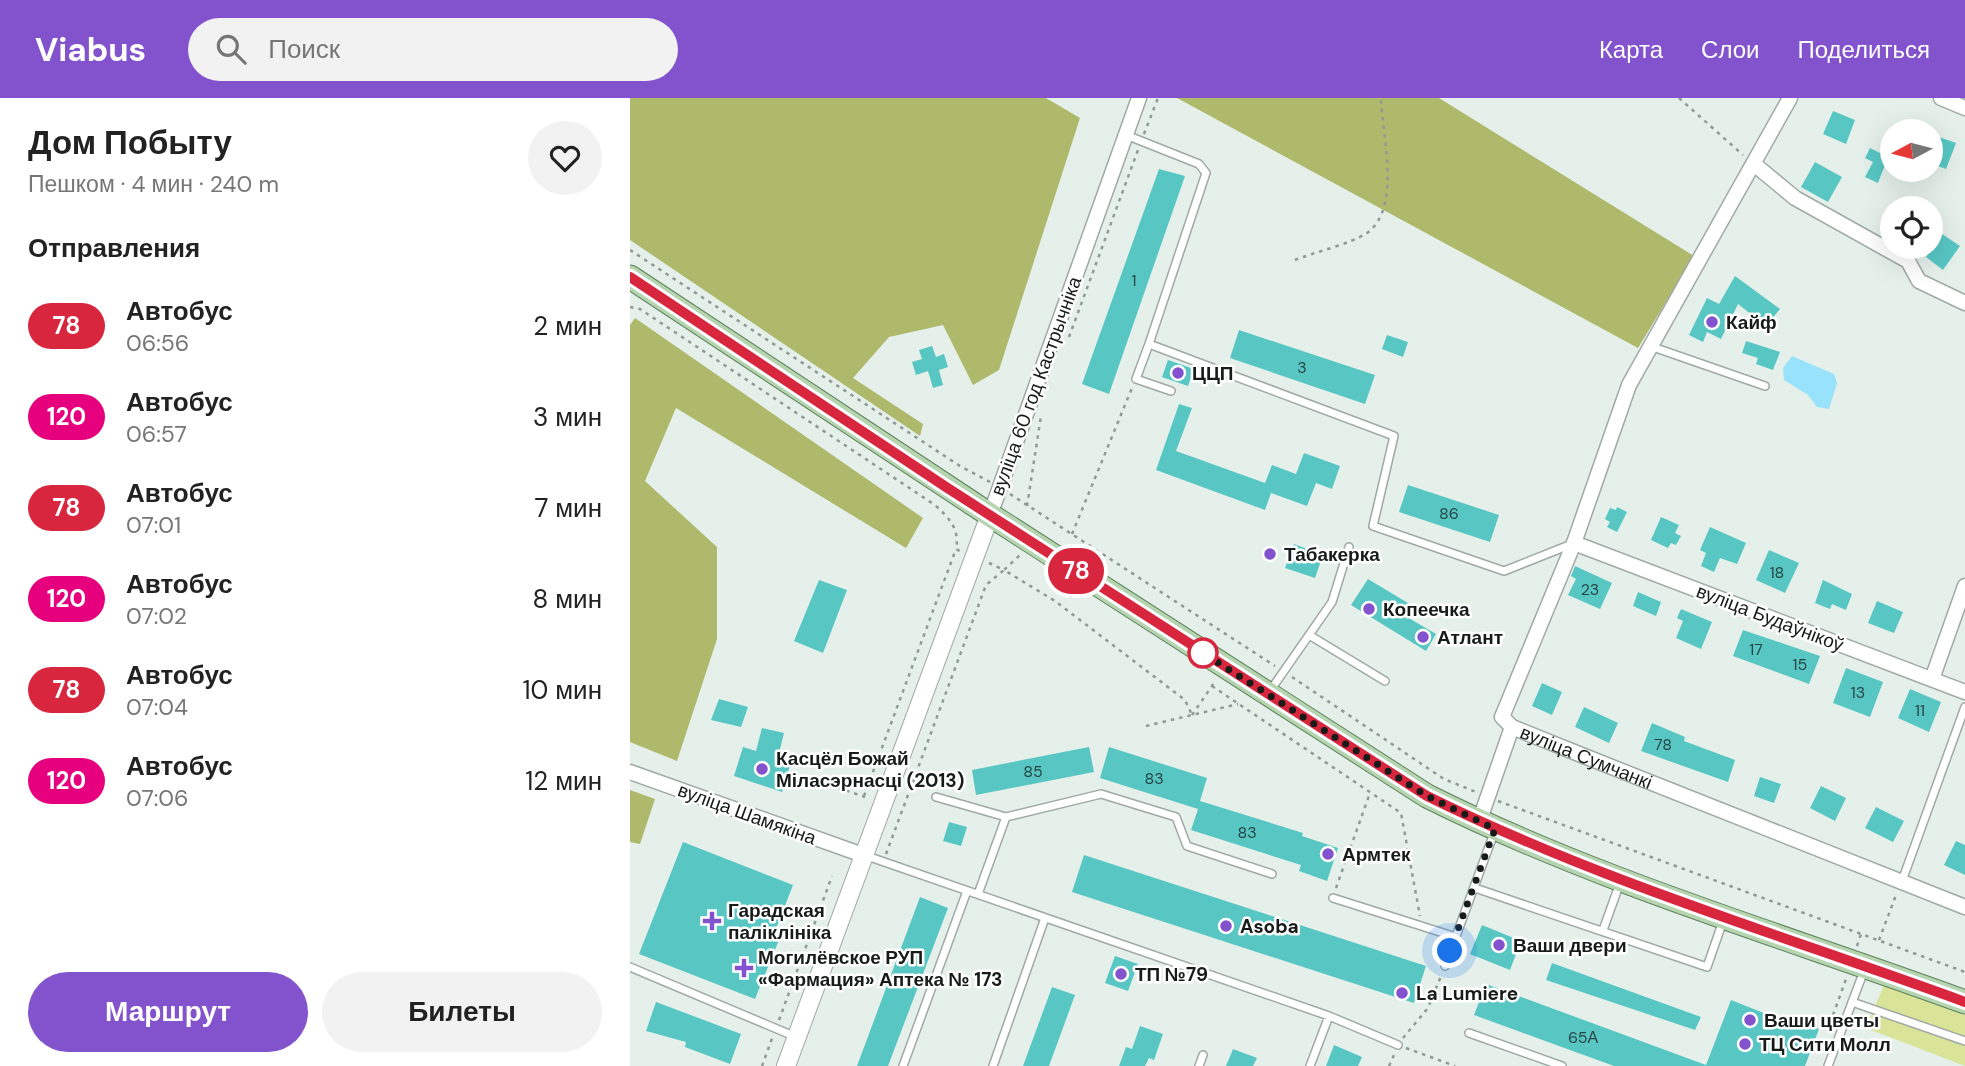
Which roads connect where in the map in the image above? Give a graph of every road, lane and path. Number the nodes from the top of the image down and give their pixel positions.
1 (1139, 98) edge
2 (1158, 98) edge
3 (1381, 98) edge
4 (1679, 98) edge
5 (1790, 98) edge
6 (1941, 98) edge
7 (1965, 108) edge
8 (1125, 135) junction
9 (1142, 141) junction
10 (1754, 164) junction
11 (630, 250) edge
12 (1295, 260) dead end
13 (630, 277) edge
14 (1965, 303) edge
15 (630, 307) edge
16 (1149, 344) junction
17 (1653, 347) junction
18 (1065, 349) dead end
19 (1136, 379) junction
20 (1765, 386) dead end
21 (1171, 391) dead end
22 (1041, 414) dead end
23 (1001, 487) junction
24 (935, 505) dead end
25 (1027, 506) junction
26 (990, 515) junction
27 (1072, 534) junction
28 (1574, 543) junction
29 (1349, 547) dead end
30 (956, 549) dead end
31 (1965, 586) edge
32 (1309, 635) junction
33 (1284, 671) junction
34 (1932, 679) junction
35 (1385, 681) dead end
36 (1965, 692) edge
37 (1268, 694) junction
38 (1238, 704) junction
39 (1965, 707) edge
40 (1192, 715) junction
41 (1146, 726) dead end
42 (1512, 727) junction
43 (630, 772) edge
44 (830, 785) dead end
45 (1370, 793) junction
46 (936, 797) dead end
47 (1489, 798) junction
48 (872, 800) junction
49 (1006, 817) junction
50 (1487, 825) junction
51 (863, 855) junction
52 (883, 862) junction
53 (1272, 874) dead end
54 (832, 876) dead end
55 (1621, 879) junction
56 (1901, 882) junction
57 (1475, 888) junction
58 (967, 891) junction
59 (978, 894) junction
60 (1333, 898) joint
61 (1965, 906) edge
62 (1724, 917) junction
63 (1045, 918) junction
64 (1422, 926) junction
65 (1603, 930) junction
66 (1456, 937) junction
67 (1879, 940) junction
68 (1445, 966) joint
69 (630, 967) edge
70 (1865, 967) junction
71 (1965, 972) edge
72 (1852, 1002) junction
73 (1965, 1002) edge
74 (1329, 1016) junction
75 (776, 1028) junction
76 (1469, 1033) dead end
77 (797, 1037) junction
78 (1965, 1041) edge
79 (1398, 1045) junction
80 (1203, 1055) dead end
81 (762, 1066) edge
82 (786, 1066) edge
83 (903, 1066) edge
84 (993, 1066) edge
85 (1199, 1066) edge
86 (1310, 1066) edge
87 (1389, 1066) edge
88 (1455, 1066) edge
89 (1562, 1066) edge
90 (1828, 1066) edge

1 - 8 street, вуліца 60 год Кастрычніка
2 - 9 path
3 - 12 path
4 - 10 path
5 - 10 street, вуліца Сумчанкі
6 - 7 street
8 - 9 lane
8 - 23 street, вуліца 60 год Кастрычніка
9 - 16 lane
9 - 18 path
10 - 14 street
10 - 17 street, вуліца Сумчанкі
11 - 23 path
13 - 26 main road
15 - 24 path
16 - 19 lane
16 - 28 lane
17 - 20 lane
17 - 28 street, вуліца Сумчанкі
19 - 21 lane
19 - 27 path
22 - 25 path
23 - 25 path
23 - 26 street, вуліца 60 год Кастрычніка
25 - 27 path
26 - 37 main road
26 - 48 street, вуліца 60 год Кастрычніка
27 - 33 path
28 - 34 street, вуліца Будаўнікоў
28 - 42 street, вуліца Сумчанкі
29 - 32 lane
30 - 48 path
31 - 34 street
32 - 33 lane
32 - 35 lane
33 - 37 lane
33 - 47 path
34 - 36 street, вуліца Будаўнікоў
37 - 50 main road
38 - 40 path
38 - 40 path
38 - 45 path
39 - 56 lane
40 - 41 path
40 - 52 path
42 - 47 street
42 - 56 street, вуліца Сумчанкі
43 - 51 street, вуліца Шамякіна
44 - 48 path
45 - 60 path
45 - 64 path
46 - 49 lane
47 - 50 street
47 - 67 path
48 - 51 street, вуліца 60 год Кастрычніка
49 - 53 lane
49 - 59 lane
50 - 55 main road
50 - 57 lane
51 - 52 lane
51 - 77 street, вуліца 60 год Кастрычніка
52 - 58 lane
54 - 75 path
55 - 62 main road
55 - 65 lane
56 - 61 street, вуліца Сумчанкі
56 - 67 path
57 - 65 lane
57 - 66 lane
58 - 59 lane
58 - 83 lane
59 - 63 lane
60 - 64 lane
62 - 65 lane
62 - 70 main road
63 - 74 lane
63 - 84 lane
64 - 66 lane
66 - 68 lane
67 - 71 path
68 - 79 path
69 - 75 lane
70 - 72 lane
70 - 73 main road
72 - 78 lane
72 - 90 lane
74 - 79 lane
74 - 86 lane
75 - 77 lane
75 - 81 path
76 - 89 lane
77 - 82 street, вуліца 60 год Кастрычніка
79 - 87 path
79 - 88 path
80 - 85 lane

